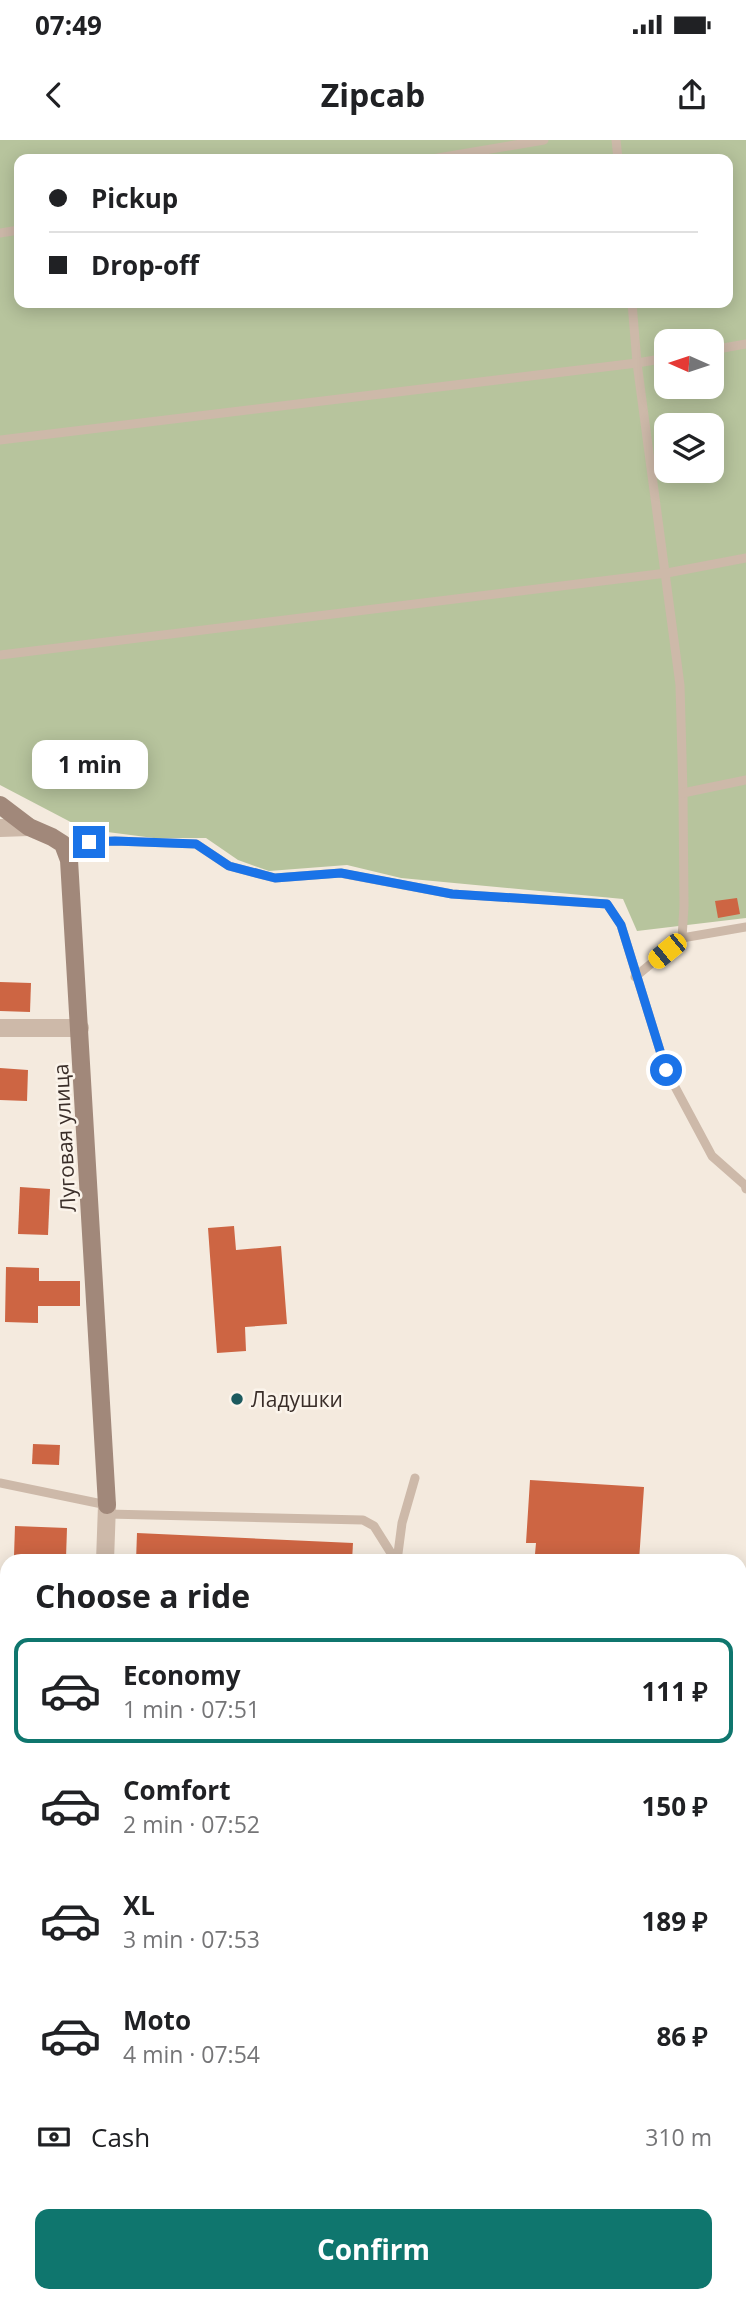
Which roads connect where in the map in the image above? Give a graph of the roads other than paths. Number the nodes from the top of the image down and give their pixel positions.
1 (544, 140) edge
2 (461, 154) edge
3 (632, 308) edge
4 (746, 344) edge
5 (724, 348) edge
6 (654, 360) edge
7 (637, 363) junction
8 (0, 440) edge
9 (746, 558) edge
10 (667, 573) junction
11 (0, 655) edge
12 (746, 780) edge
13 (683, 793) junction
14 (0, 805) edge
15 (29, 827) junction
16 (0, 828) edge
17 (64, 844) junction
18 (746, 927) edge
19 (682, 938) junction
20 (635, 977) junction
21 (0, 1028) edge
22 (80, 1028) junction
23 (746, 1189) edge
24 (415, 1479) dead end
25 (0, 1483) edge
26 (107, 1509) junction
27 (105, 1554) edge
28 (392, 1554) edge
29 (398, 1554) edge

1 - 2 lane
3 - 7 lane
4 - 5 lane
6 - 7 lane
7 - 8 lane
7 - 10 lane
9 - 10 lane
10 - 11 lane
10 - 13 lane
12 - 13 lane
13 - 19 lane
14 - 15 street
15 - 16 street
15 - 17 street
17 - 20 lane
17 - 22 street, Луговая улица
18 - 19 lane
19 - 20 lane
20 - 23 lane
21 - 22 street
22 - 26 street, Луговая улица
24 - 29 lane
25 - 26 lane
26 - 27 street
26 - 28 lane

